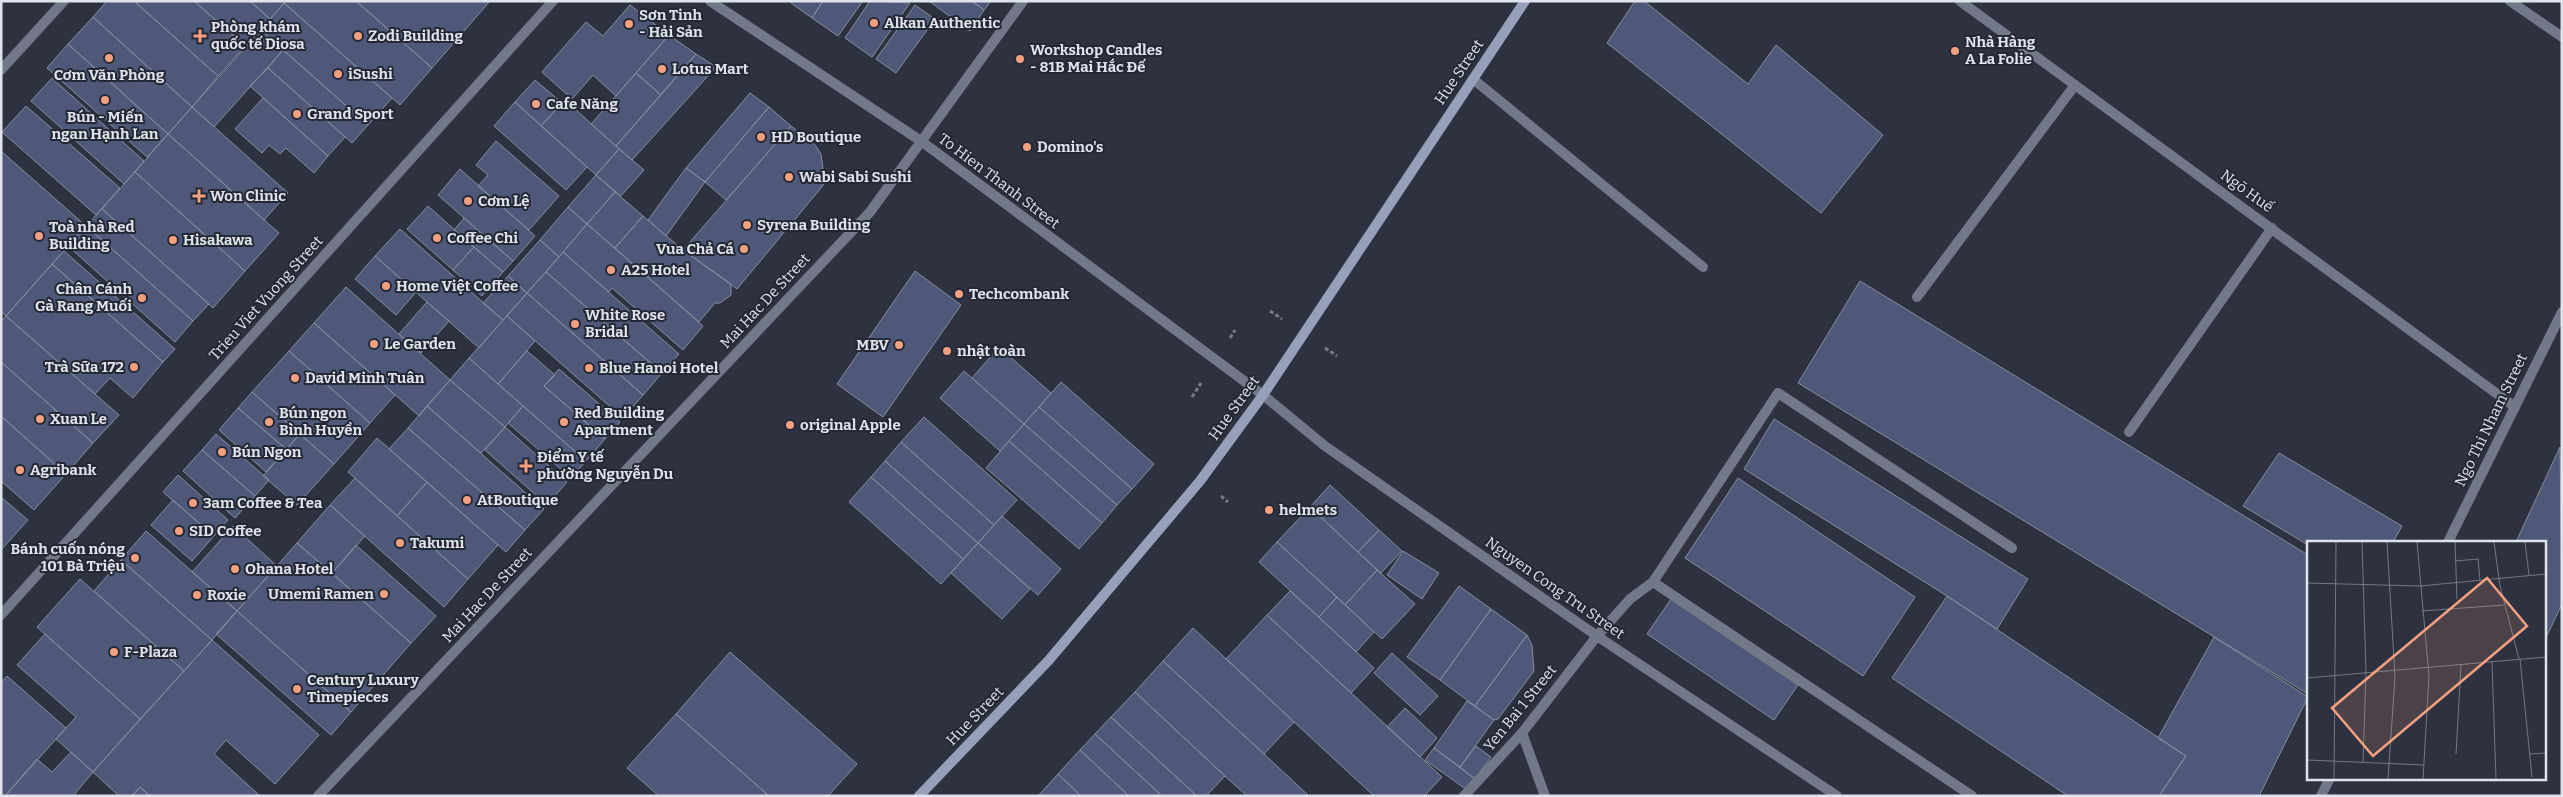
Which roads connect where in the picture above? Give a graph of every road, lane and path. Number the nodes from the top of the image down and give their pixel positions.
1 (64, 1) edge
2 (553, 1) edge
3 (710, 1) edge
4 (1023, 1) edge
5 (1525, 1) edge
6 (1960, 1) edge
7 (2510, 1) edge
8 (2562, 37) edge
9 (1, 70) edge
10 (1473, 78) junction
11 (2075, 85) junction
12 (921, 141) junction
13 (2272, 228) junction
14 (1703, 267) dead end
15 (1917, 297) dead end
16 (2562, 312) edge
17 (1263, 395) junction
18 (2515, 407) junction
19 (2129, 432) dead end
20 (2448, 541) edge
21 (2012, 548) dead end
22 (1653, 582) junction
23 (1, 615) edge
24 (1597, 636) junction
25 (1522, 733) junction
26 (2329, 780) edge
27 (318, 796) edge
28 (919, 796) edge
29 (1464, 796) edge
30 (1544, 796) edge
31 (1837, 796) edge
32 (1972, 796) edge
33 (2321, 796) edge

1 - 9 street
2 - 23 street, Trieu Viet Vuong Street
3 - 12 street, To Hien Thanh Street
4 - 12 street, Mai Hac De Street
5 - 10 main road, Hue Street
6 - 11 street, Ngõ Huế
7 - 8 street
10 - 14 street
10 - 17 main road, Hue Street
11 - 13 street, Ngõ Huế
11 - 15 street
12 - 17 street, To Hien Thanh Street
12 - 27 street, Mai Hac De Street
13 - 18 street, Ngõ Huế
13 - 19 street
16 - 18 street, Ngo Thi Nham Street
17 - 24 street, Nguyen Cong Tru Street
17 - 28 main road, Hue Street
18 - 20 street, Ngo Thi Nham Street
21 - 22 street
22 - 24 street, Yen Bai 1 Street
22 - 32 street
24 - 25 street, Yen Bai 1 Street
24 - 31 street, Nguyen Cong Tru Street
25 - 29 street, Yen Bai 1 Street
25 - 30 street
26 - 33 street

